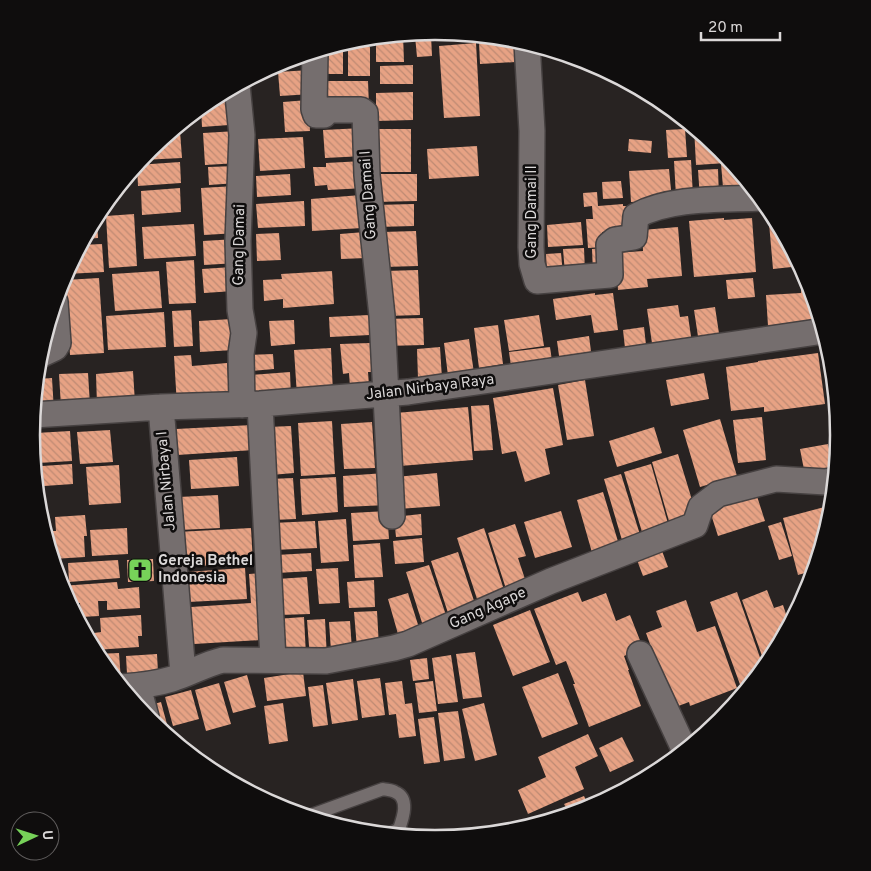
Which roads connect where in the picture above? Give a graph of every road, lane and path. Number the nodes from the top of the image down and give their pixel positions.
1 (527, 51) edge
2 (315, 59) edge
3 (238, 93) edge
4 (751, 198) edge
5 (57, 321) edge
6 (818, 332) edge
7 (49, 351) edge
8 (386, 394) junction
9 (251, 404) junction
10 (161, 407) junction
11 (41, 415) edge
12 (828, 481) edge
13 (392, 516) dead end
14 (640, 654) dead end
15 (272, 660) junction
16 (183, 674) junction
17 (129, 686) edge
18 (682, 744) edge
19 (317, 813) edge
20 (399, 829) edge

1 - 4 street, Gang Damai II
2 - 8 street, Gang Damai I
3 - 9 street, Gang Damai
5 - 7 street
6 - 8 street, Jalan Nirbaya Raya
8 - 9 street, Jalan Nirbaya Raya
8 - 13 street
9 - 10 street, Jalan Nirbaya Raya
9 - 15 street
10 - 11 street, Jalan Nirbaya Raya
10 - 16 street, Jalan Nirbaya I
12 - 15 street, Gang Agape
14 - 18 street
15 - 16 street, Gang Agape
16 - 17 street, Gang Agape
19 - 20 lane

